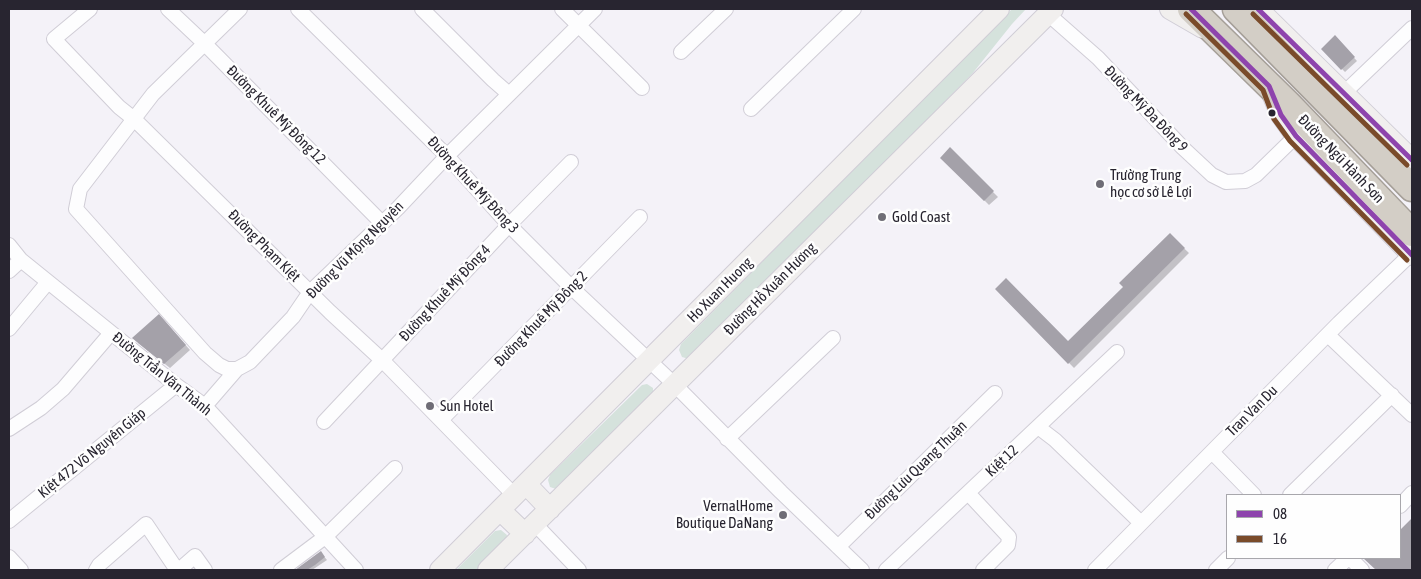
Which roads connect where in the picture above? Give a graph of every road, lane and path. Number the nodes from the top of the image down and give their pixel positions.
1 (90, 9) edge
2 (168, 9) edge
3 (240, 9) edge
4 (298, 9) edge
5 (422, 9) edge
6 (562, 9) edge
7 (594, 9) edge
8 (726, 9) edge
9 (854, 9) edge
10 (999, 9) edge
11 (1170, 9) edge
12 (1192, 9) edge
13 (1236, 9) edge
14 (1258, 9) edge
15 (1053, 10) edge
16 (578, 24) junction
17 (1412, 28) edge
18 (1222, 39) junction
19 (204, 43) junction
20 (681, 52) dead end
21 (1269, 86) junction
22 (642, 88) dead end
23 (1344, 93) junction
24 (509, 94) junction
25 (751, 110) dead end
26 (134, 118) junction
27 (1296, 136) junction
28 (1388, 150) junction
29 (447, 156) junction
30 (1412, 160) edge
31 (571, 162) dead end
32 (1412, 188) edge
33 (640, 217) dead end
34 (382, 223) junction
35 (509, 225) junction
36 (9, 245) edge
37 (1412, 247) edge
38 (21, 260) junction
39 (9, 271) edge
40 (48, 282) junction
41 (572, 288) junction
42 (310, 292) junction
43 (9, 329) edge
44 (111, 333) junction
45 (1328, 335) junction
46 (833, 338) dead end
47 (1117, 352) dead end
48 (382, 360) junction
49 (649, 361) junction
50 (237, 369) junction
51 (674, 384) junction
52 (176, 385) junction
53 (995, 393) dead end
54 (1392, 395) junction
55 (205, 406) junction
56 (1412, 415) edge
57 (441, 420) junction
58 (324, 422) dead end
59 (1038, 427) junction
60 (9, 429) edge
61 (727, 439) junction
62 (1212, 452) junction
63 (395, 468) dead end
64 (520, 490) junction
65 (968, 493) junction
66 (1412, 493) edge
67 (1253, 494) edge
68 (1291, 494) edge
69 (1401, 505) edge
70 (550, 509) junction
71 (500, 510) junction
72 (9, 521) edge
73 (1142, 523) junction
74 (530, 529) junction
75 (325, 537) junction
76 (838, 547) junction
77 (9, 557) edge
78 (1227, 559) edge
79 (1348, 559) edge
80 (1350, 559) edge
81 (1102, 568) edge
82 (21, 570) edge
83 (96, 570) edge
84 (178, 570) edge
85 (205, 570) edge
86 (281, 570) edge
87 (356, 570) edge
88 (440, 570) edge
89 (488, 570) edge
90 (580, 570) edge
91 (862, 570) edge
92 (886, 570) edge
93 (983, 570) edge
94 (1216, 570) edge
95 (1335, 570) edge
96 (1362, 570) edge

1 - 26 street, Đường Phạm Kiệt
2 - 19 street, Đường Khuê Mỹ Đông 12
3 - 19 street
4 - 29 street, Đường Khuê Mỹ Đông 3
5 - 24 street
6 - 16 street
7 - 16 street, Đường Vũ Mộng Nguyên
8 - 20 street
9 - 25 street
10 - 49 main road, Ho Xuan Huong
11 - 18 main road
12 - 18 highway, Đường Ngũ Hành Sơn
13 - 28 highway, Đường Ngũ Hành Sơn
14 - 23 main road, Đường Ngũ Hành Sơn
15 - 27 street, Đường Mỹ Đa Đông 9
15 - 51 main road, Đường Hồ Xuân Hương
16 - 22 street
16 - 24 street, Đường Vũ Mộng Nguyên
17 - 23 street
18 - 21 highway, Đường Ngũ Hành Sơn
19 - 26 street
19 - 34 street, Đường Khuê Mỹ Đông 12
21 - 27 main road, Đường Ngũ Hành Sơn
21 - 37 highway, Đường Ngũ Hành Sơn
23 - 28 main road, Đường Ngũ Hành Sơn
24 - 29 street, Đường Vũ Mộng Nguyên
26 - 42 street, Đường Phạm Kiệt
26 - 50 street
27 - 37 main road, Đường Ngũ Hành Sơn
28 - 30 main road, Đường Ngũ Hành Sơn
28 - 32 highway, Đường Ngũ Hành Sơn
29 - 34 street, Đường Vũ Mộng Nguyên
29 - 35 street, Đường Khuê Mỹ Đông 3
31 - 35 street, Đường Khuê Mỹ Đông 4
33 - 41 street, Đường Khuê Mỹ Đông 2
34 - 42 street, Đường Vũ Mộng Nguyên
35 - 41 street, Đường Khuê Mỹ Đông 3
35 - 48 street, Đường Khuê Mỹ Đông 4
36 - 38 street, Đường Trần Văn Thành
37 - 45 street, Tran Van Du
38 - 39 street
38 - 40 street, Đường Trần Văn Thành
40 - 43 street
40 - 44 street, Đường Trần Văn Thành
41 - 49 street, Đường Khuê Mỹ Đông 3
41 - 57 street, Đường Khuê Mỹ Đông 2
42 - 48 street, Đường Phạm Kiệt
42 - 50 street, Đường Vũ Mộng Nguyên
44 - 52 street, Đường Trần Văn Thành
44 - 60 street
45 - 54 street
45 - 62 street, Tran Van Du
46 - 61 street
47 - 59 street, Kiệt 12
48 - 57 street, Đường Phạm Kiệt
48 - 58 street, Đường Khuê Mỹ Đông 4
49 - 51 street, Đường Khuê Mỹ Đông 3
49 - 64 main road, Ho Xuan Huong
50 - 55 street, Đường Vũ Mộng Nguyên
51 - 61 street
51 - 70 main road, Đường Hồ Xuân Hương
52 - 55 street, Đường Trần Văn Thành
52 - 72 street, Kiệt 472 Võ Nguyên Giáp
53 - 76 street, Đường Lưu Quang Thuận
54 - 56 street
54 - 68 street
55 - 75 street, Đường Trần Văn Thành
57 - 64 street, Đường Phạm Kiệt
59 - 65 street, Kiệt 12
59 - 73 street
61 - 76 street
62 - 67 street
62 - 73 street, Tran Van Du
63 - 75 street
64 - 70 main road
64 - 71 main road, Ho Xuan Huong
65 - 92 street, Kiệt 12
65 - 93 street
66 - 69 street
70 - 74 main road, Đường Hồ Xuân Hương
71 - 74 main road
71 - 88 main road, Ho Xuan Huong
73 - 81 street, Tran Van Du
74 - 89 main road, Đường Hồ Xuân Hương
74 - 90 street
75 - 86 street
75 - 87 street, Đường Trần Văn Thành
76 - 91 street
77 - 82 street
78 - 94 street
79 - 95 street
80 - 96 street
83 - 84 street
84 - 85 street

